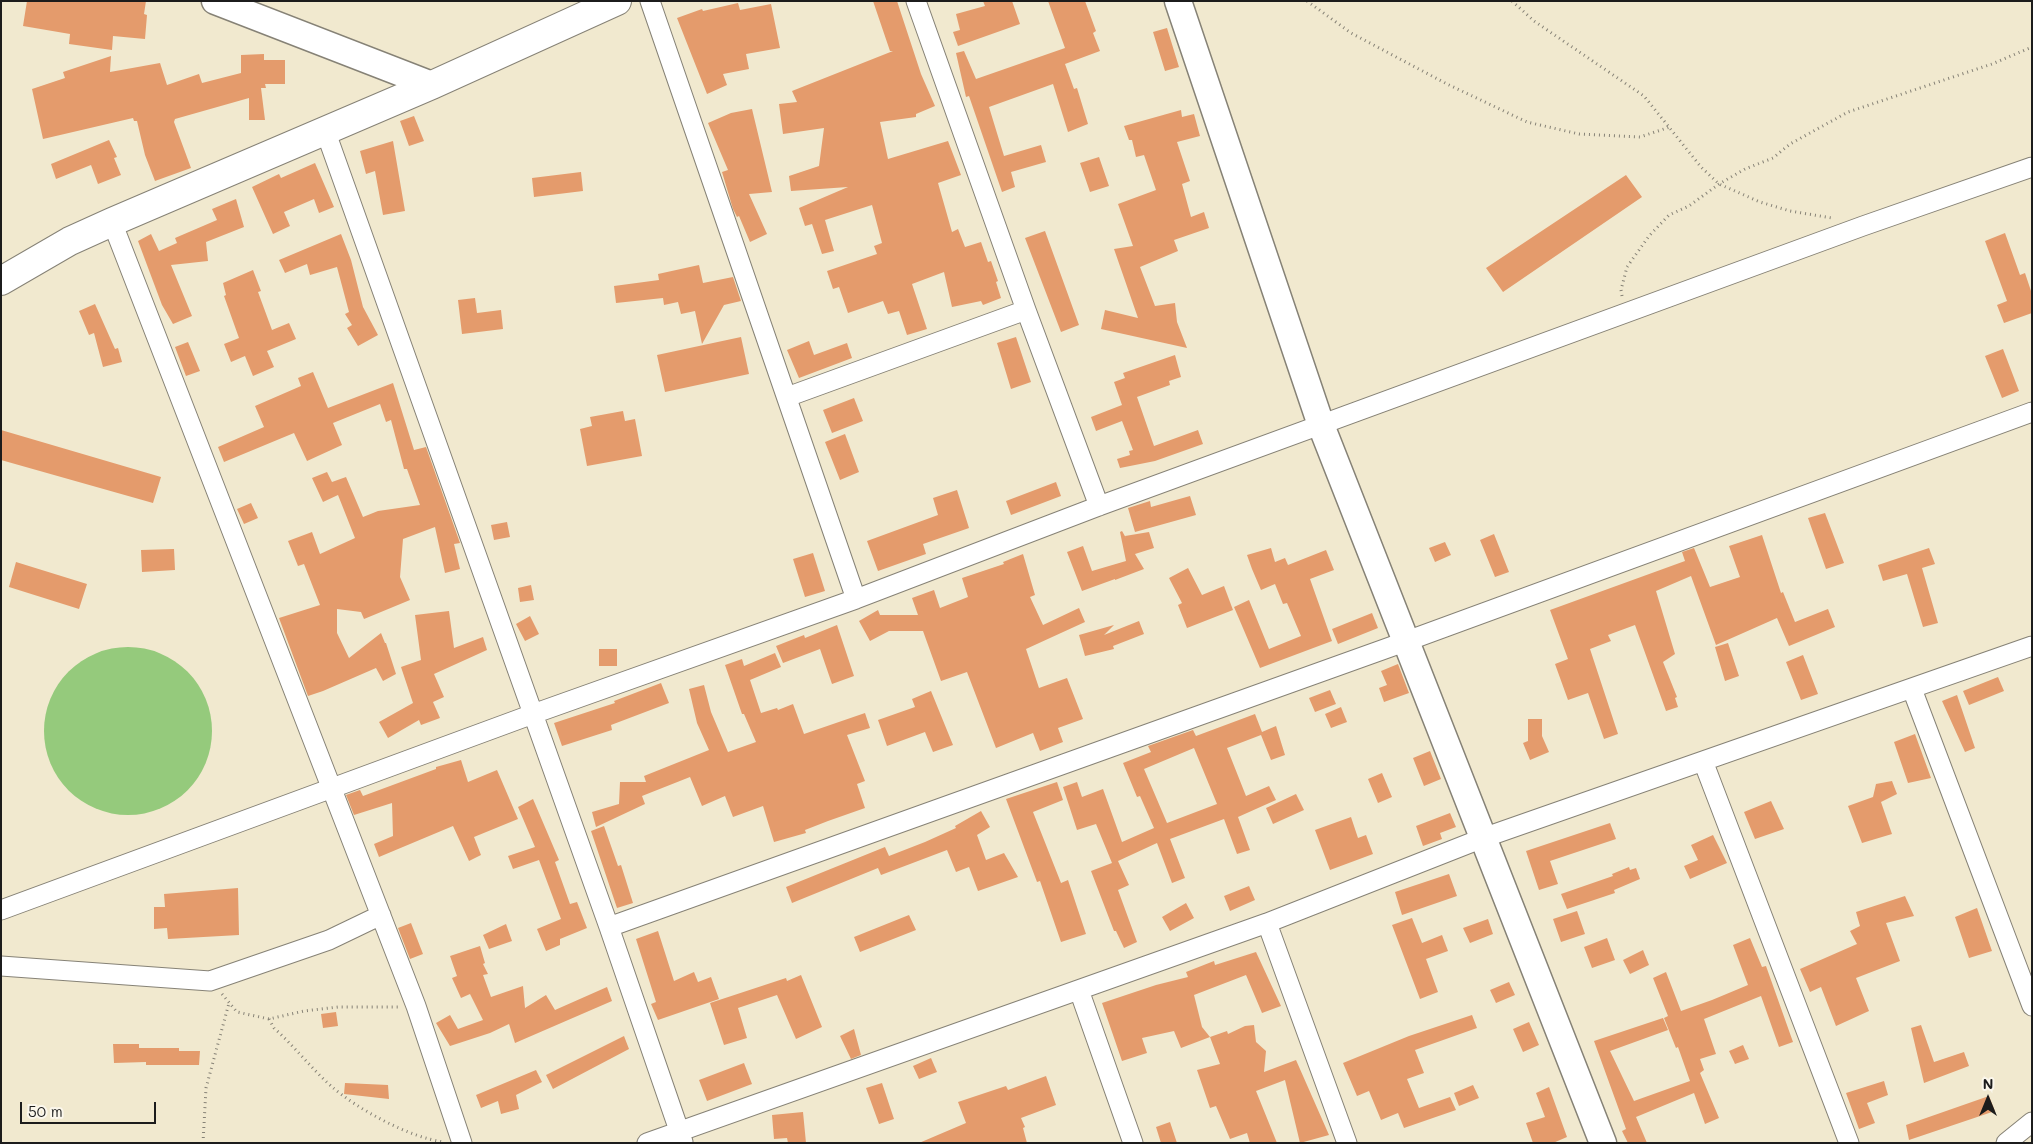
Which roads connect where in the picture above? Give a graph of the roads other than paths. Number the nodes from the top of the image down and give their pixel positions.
1 (215, 1) edge
2 (618, 1) edge
3 (650, 1) edge
4 (916, 1) edge
5 (1178, 1) edge
6 (432, 85) junction
7 (325, 130) junction
8 (2032, 167) edge
9 (112, 222) junction
10 (1, 280) edge
11 (1026, 310) junction
12 (787, 397) junction
13 (2032, 412) edge
14 (1321, 425) junction
15 (1099, 506) junction
16 (856, 599) junction
17 (1407, 641) junction
18 (2032, 646) edge
19 (1912, 689) junction
20 (533, 714) junction
21 (1703, 761) junction
22 (331, 788) junction
23 (1483, 838) junction
24 (1, 910) edge
25 (380, 915) junction
26 (1267, 923) junction
27 (609, 927) junction
28 (1, 966) edge
29 (1079, 990) junction
30 (2032, 1006) edge
31 (2032, 1122) edge
32 (681, 1137) edge
33 (462, 1143) edge
34 (647, 1143) edge
35 (1133, 1143) edge
36 (1347, 1143) edge
37 (1603, 1143) edge
38 (1849, 1143) edge
39 (2006, 1143) edge

1 - 6 street
2 - 6 main road
3 - 12 street
4 - 11 street
5 - 14 street
6 - 7 main road
7 - 9 main road
7 - 20 street
8 - 14 street
9 - 10 main road
9 - 22 street
11 - 12 street
11 - 15 street
12 - 16 street
13 - 17 street
14 - 15 street
14 - 17 street
15 - 16 street
16 - 20 street
17 - 23 street
17 - 27 street
18 - 19 street
19 - 21 street
19 - 30 street
20 - 22 street
20 - 27 street
21 - 23 street
21 - 38 street
22 - 24 street
22 - 25 street
23 - 26 street
23 - 37 street
25 - 28 street
25 - 33 street
26 - 29 street
26 - 36 street
27 - 32 street
29 - 32 street
29 - 35 street
31 - 39 street
32 - 34 street

